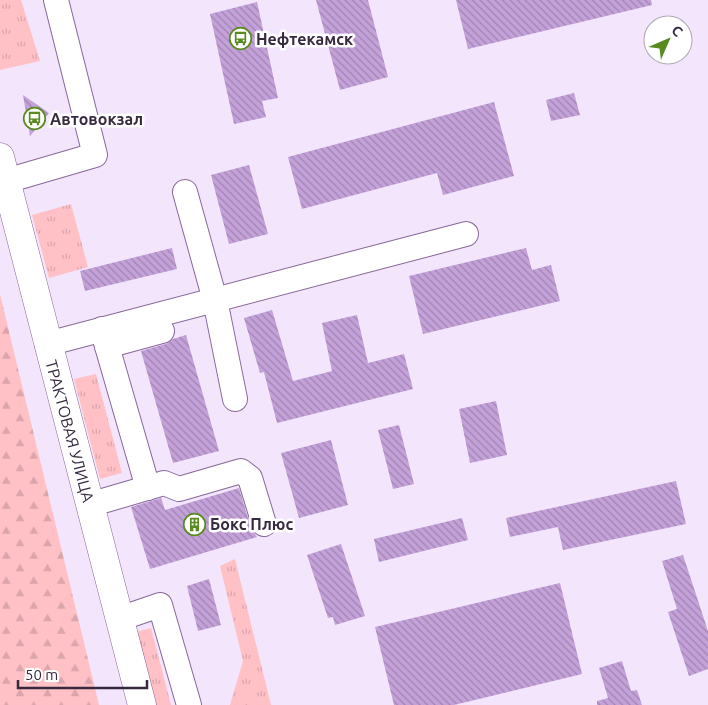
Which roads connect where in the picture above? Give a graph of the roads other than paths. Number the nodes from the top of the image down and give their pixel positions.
1 (56, 0) edge
2 (2, 174) edge
3 (185, 192) dead end
4 (466, 234) dead end
5 (215, 300) junction
6 (162, 331) dead end
7 (105, 338) junction
8 (47, 344) junction
9 (235, 399) dead end
10 (148, 488) junction
11 (89, 504) junction
12 (264, 524) dead end
13 (118, 618) junction
14 (142, 705) edge
15 (189, 705) edge

1 - 2 lane
2 - 8 main road, ТРАКТОВАЯ УЛИЦА
3 - 5 lane
4 - 5 lane
5 - 7 lane
5 - 9 lane
6 - 7 lane
7 - 8 lane
7 - 10 lane
8 - 11 main road, ТРАКТОВАЯ УЛИЦА
10 - 11 lane
10 - 12 lane
11 - 13 main road, ТРАКТОВАЯ УЛИЦА
13 - 14 main road, ТРАКТОВАЯ УЛИЦА
13 - 15 lane

